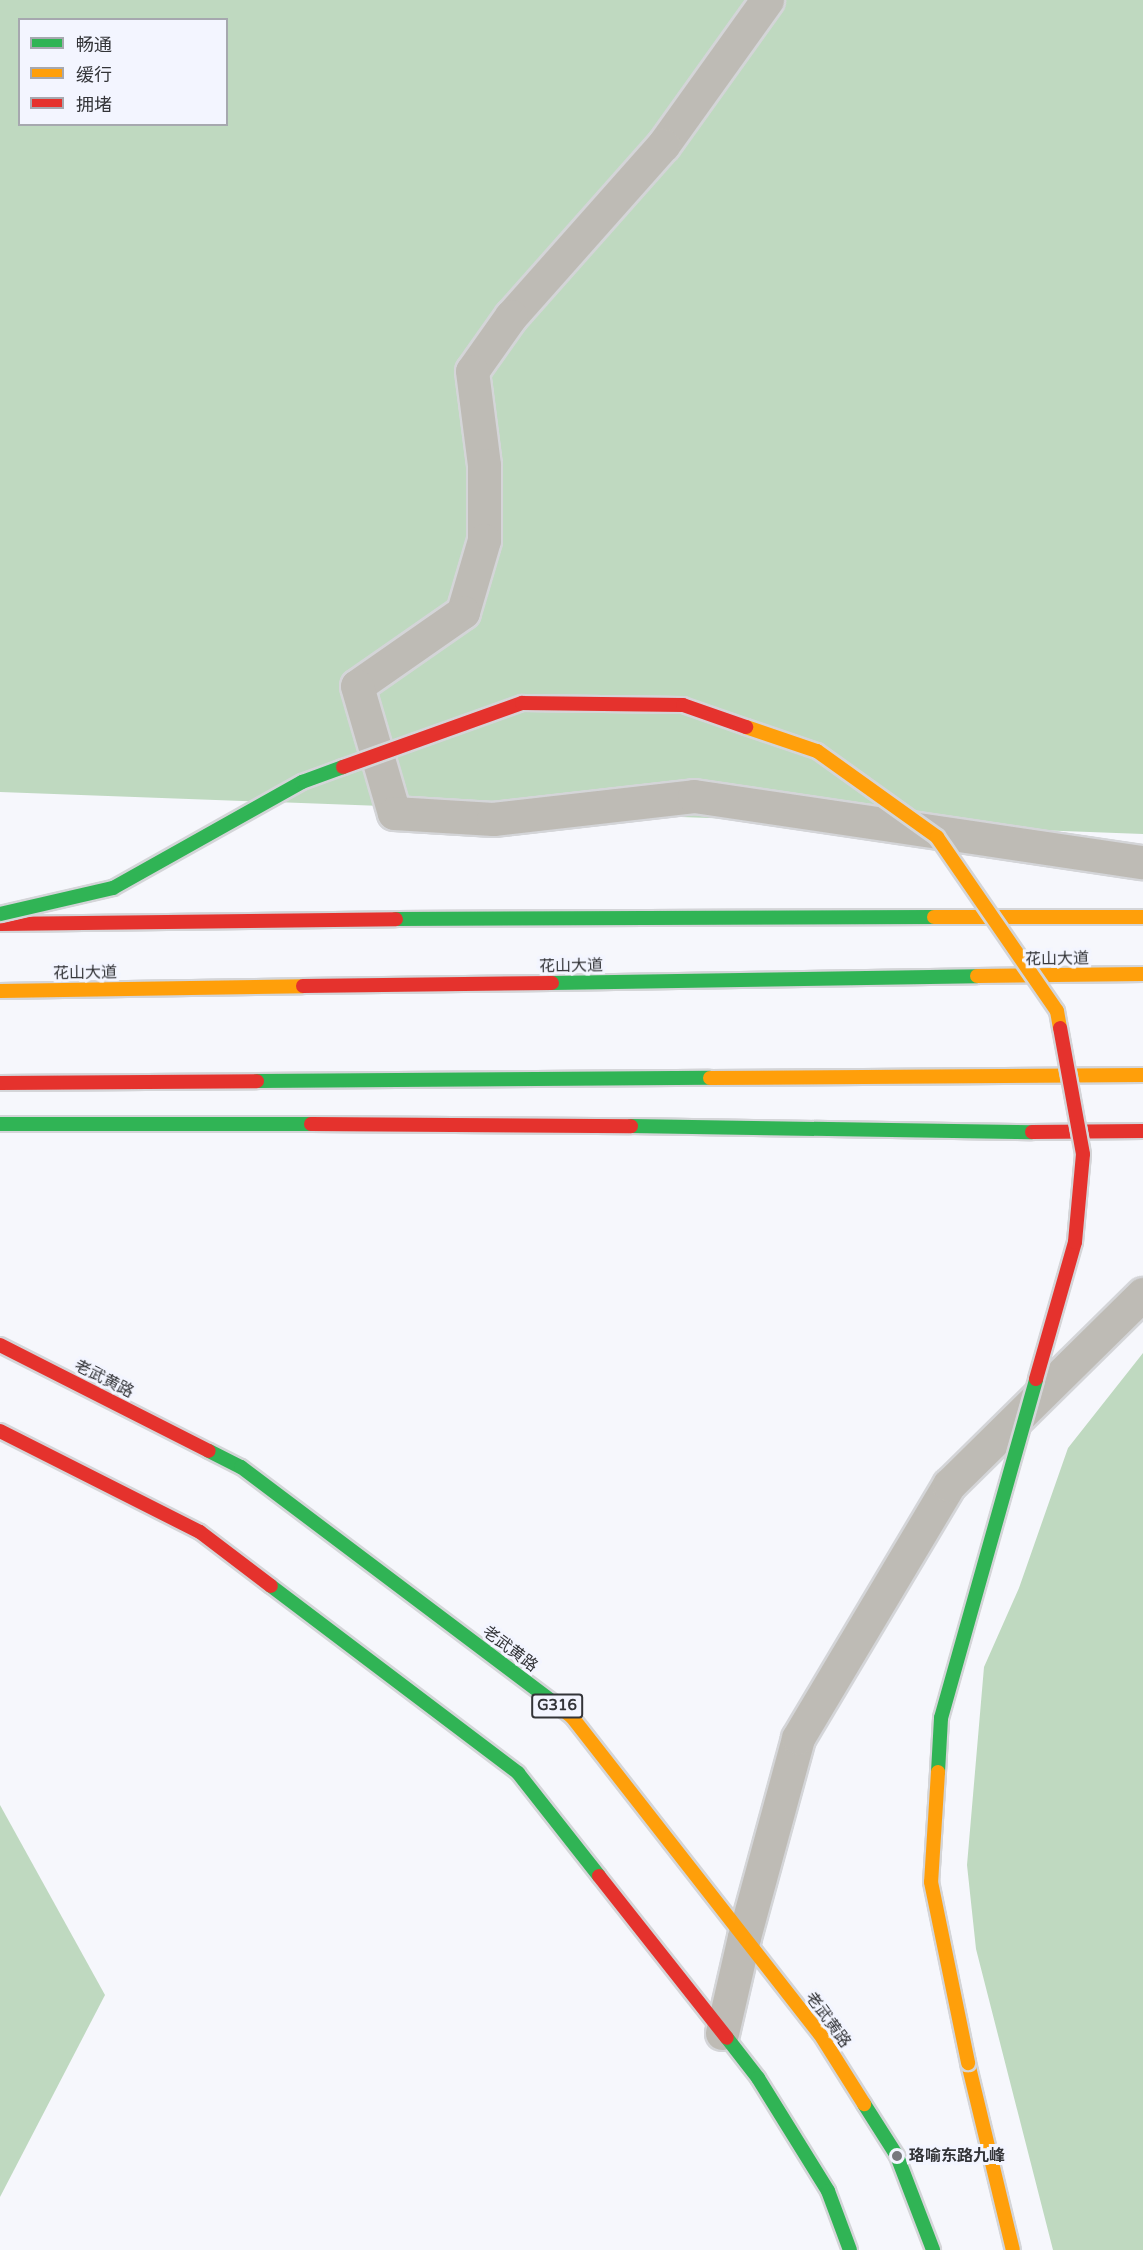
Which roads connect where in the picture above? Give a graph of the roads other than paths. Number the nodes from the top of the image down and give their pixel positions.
1 (767, 0) edge
2 (1143, 862) edge
3 (0, 914) edge
4 (1143, 917) edge
5 (0, 924) edge
6 (1143, 974) edge
7 (0, 991) edge
8 (1143, 1075) edge
9 (0, 1083) edge
10 (58, 1122) junction
11 (0, 1125) edge
12 (1143, 1131) edge
13 (10, 1138) dead end
14 (1143, 1294) edge
15 (0, 1345) edge
16 (0, 1431) edge
17 (0, 1436) edge
18 (33, 1448) junction
19 (744, 1937) junction
20 (722, 2033) junction
21 (850, 2250) edge
22 (933, 2250) edge
23 (1013, 2250) edge

1 - 2 street
3 - 23 main road, bridge
4 - 5 main road
6 - 7 main road, 花山大道
8 - 9 main road
10 - 11 main road
10 - 12 main road
10 - 13 main road
14 - 19 street
15 - 19 main road, 老武黄路 / G316
16 - 18 main road
17 - 18 main road
18 - 20 main road
19 - 20 street
19 - 22 main road, 老武黄路 / G316
20 - 21 main road

